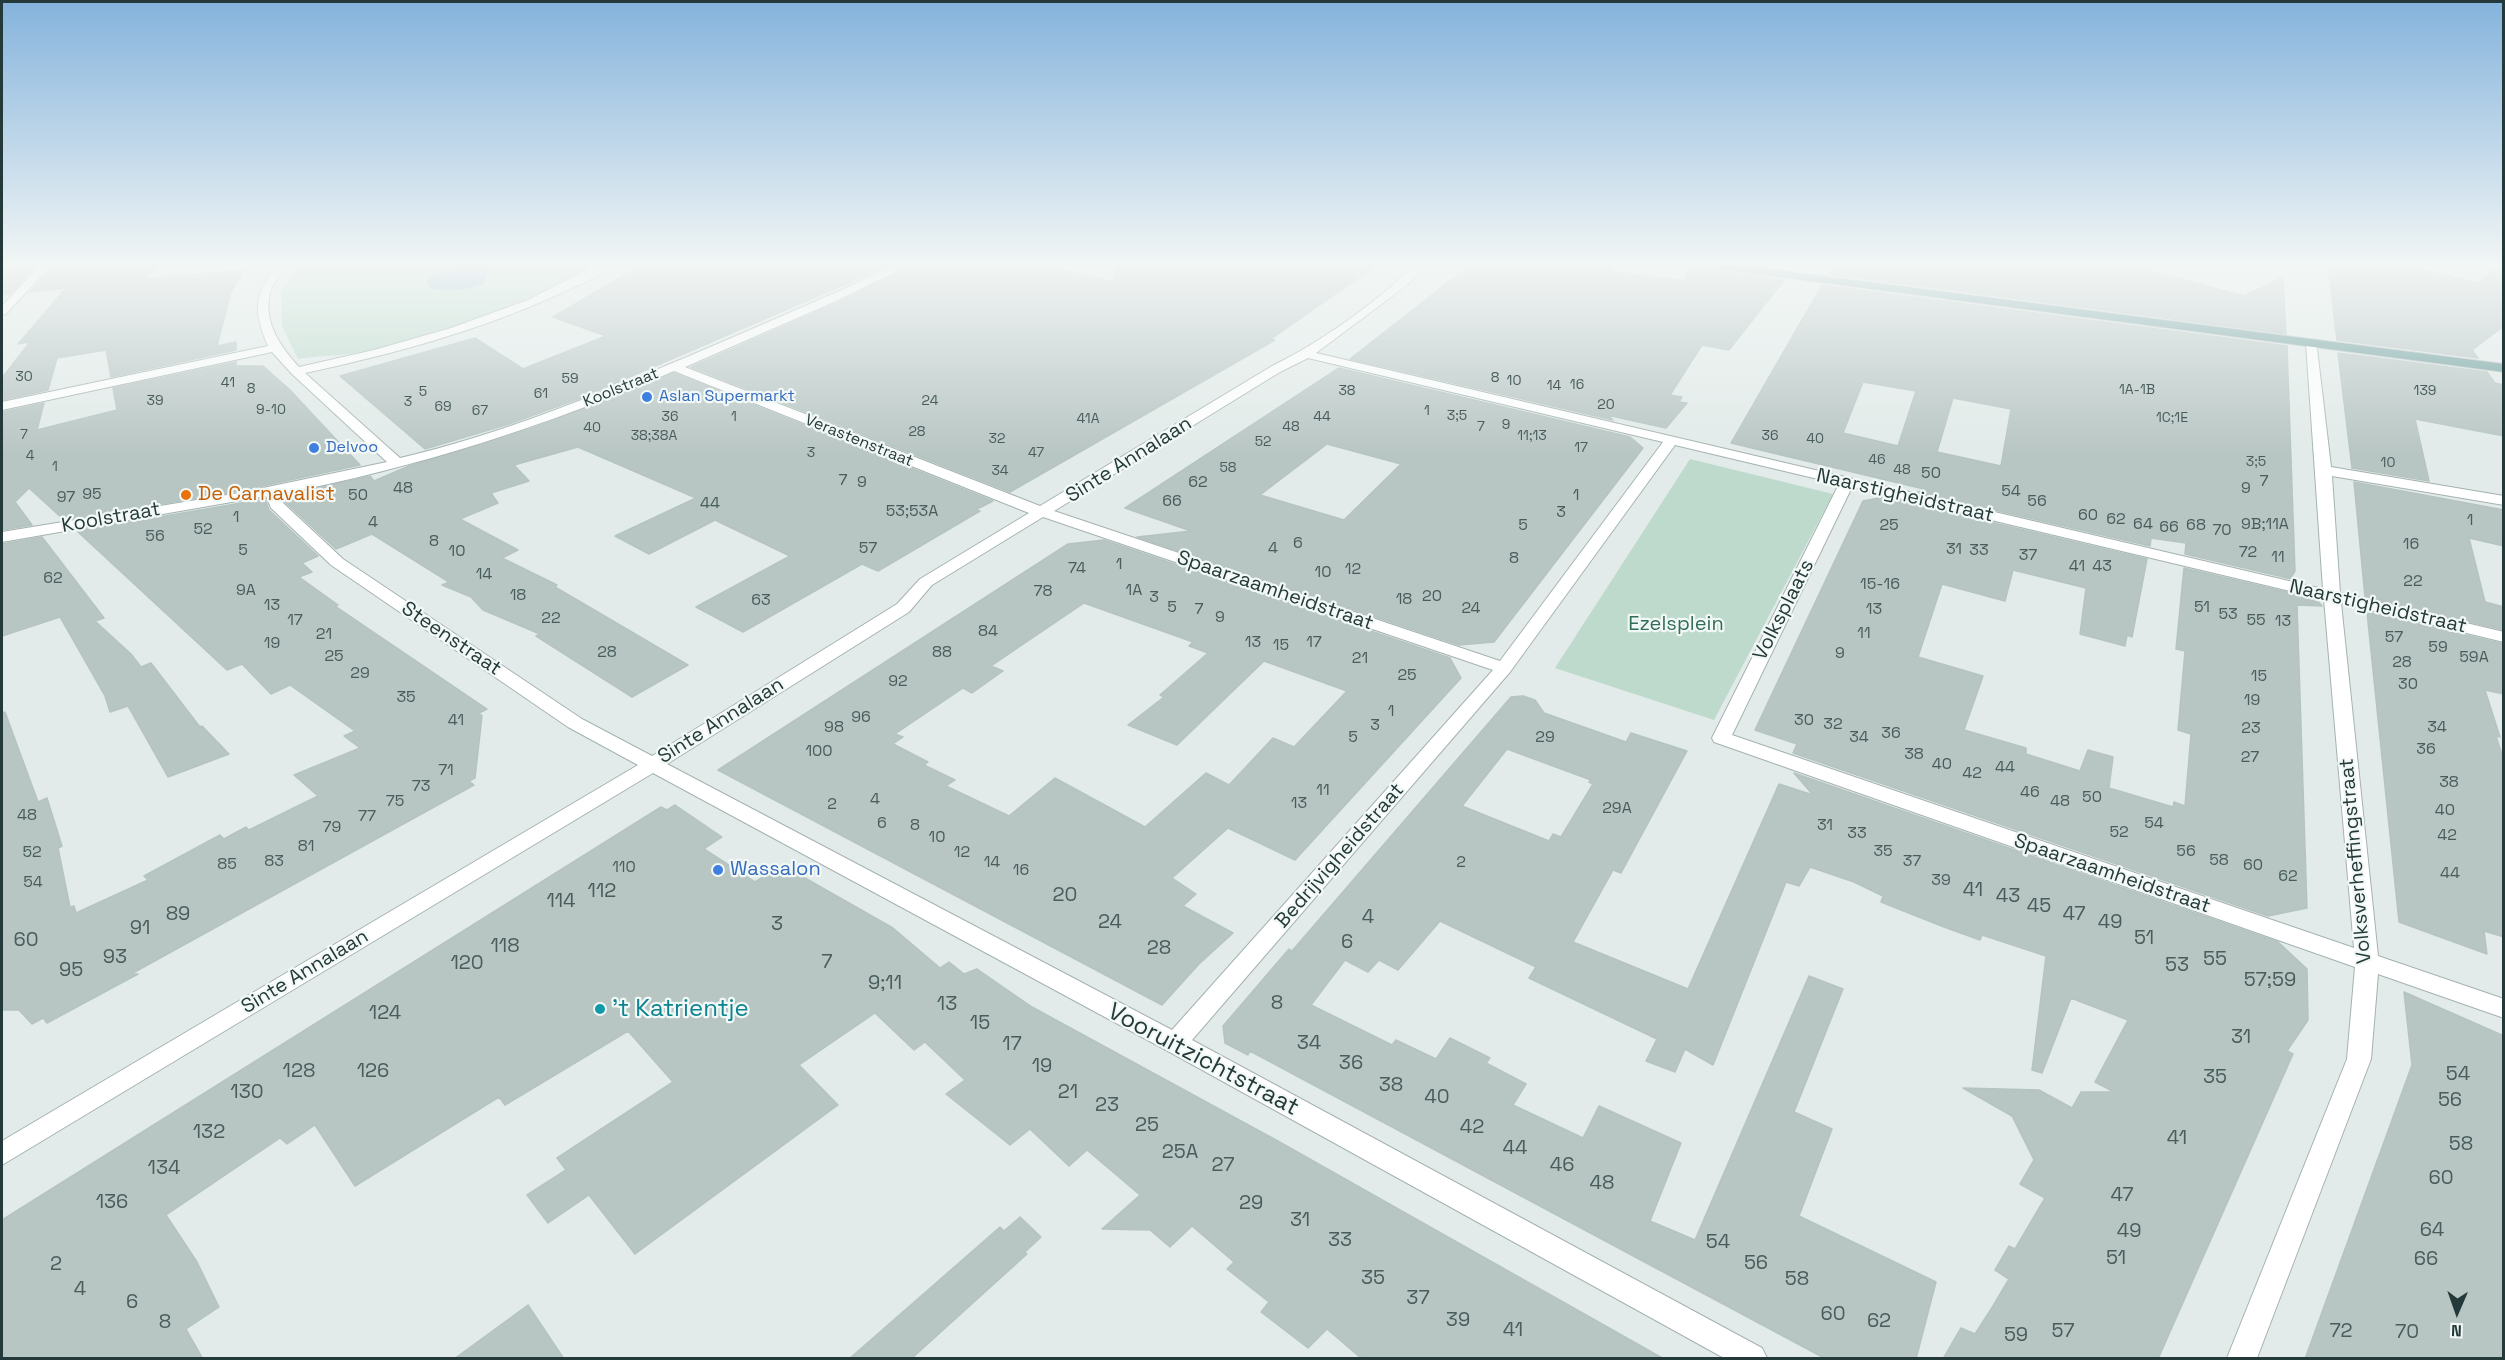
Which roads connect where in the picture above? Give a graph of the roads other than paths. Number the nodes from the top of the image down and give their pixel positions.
1 (267, 328) edge
2 (464, 328) edge
3 (765, 328) edge
4 (1341, 328) edge
5 (2200, 328) edge
6 (2312, 343) junction
7 (275, 348) junction
8 (1306, 354) junction
9 (674, 367) junction
10 (2504, 368) edge
11 (296, 371) junction
12 (2, 406) edge
13 (1671, 441) junction
14 (397, 463) junction
15 (2324, 470) junction
16 (1847, 482) junction
17 (271, 490) junction
18 (2504, 501) edge
19 (1046, 511) junction
20 (2, 537) edge
21 (2332, 596) junction
22 (2504, 637) edge
23 (1504, 668) junction
24 (1721, 738) joint
25 (653, 764) junction
26 (2367, 963) junction
27 (2504, 1009) edge
28 (1175, 1043) junction
29 (2, 1154) edge
30 (1752, 1359) edge
31 (2242, 1359) edge

1 - 7 street
2 - 11 street
3 - 9 street, Koolstraat
4 - 8 street, Sinte Annalaan
5 - 6 main road
6 - 10 main road
6 - 15 street, Volksverheffingstraat
7 - 11 street
7 - 12 street
8 - 13 street, Naarstigheidstraat
8 - 19 street, Sinte Annalaan
9 - 14 street, Koolstraat
9 - 19 street, Verastenstraat
11 - 14 street
13 - 16 street, Naarstigheidstraat
13 - 23 street
14 - 17 street, Koolstraat
15 - 18 street
15 - 21 street, Volksverheffingstraat
16 - 21 street, Naarstigheidstraat
16 - 24 street, Volksplaats
17 - 20 street, Koolstraat
17 - 25 street, Steenstraat
19 - 23 street, Spaarzaamheidstraat
19 - 25 street, Sinte Annalaan
21 - 22 street, Naarstigheidstraat
21 - 26 street, Volksverheffingstraat
23 - 28 street, Bedrijvigheidstraat
24 - 26 street, Spaarzaamheidstraat
25 - 28 street, Vooruitzichtstraat
25 - 29 street, Sinte Annalaan
26 - 27 street, Spaarzaamheidstraat
26 - 31 street, Volksverheffingstraat
28 - 30 street, Vooruitzichtstraat

